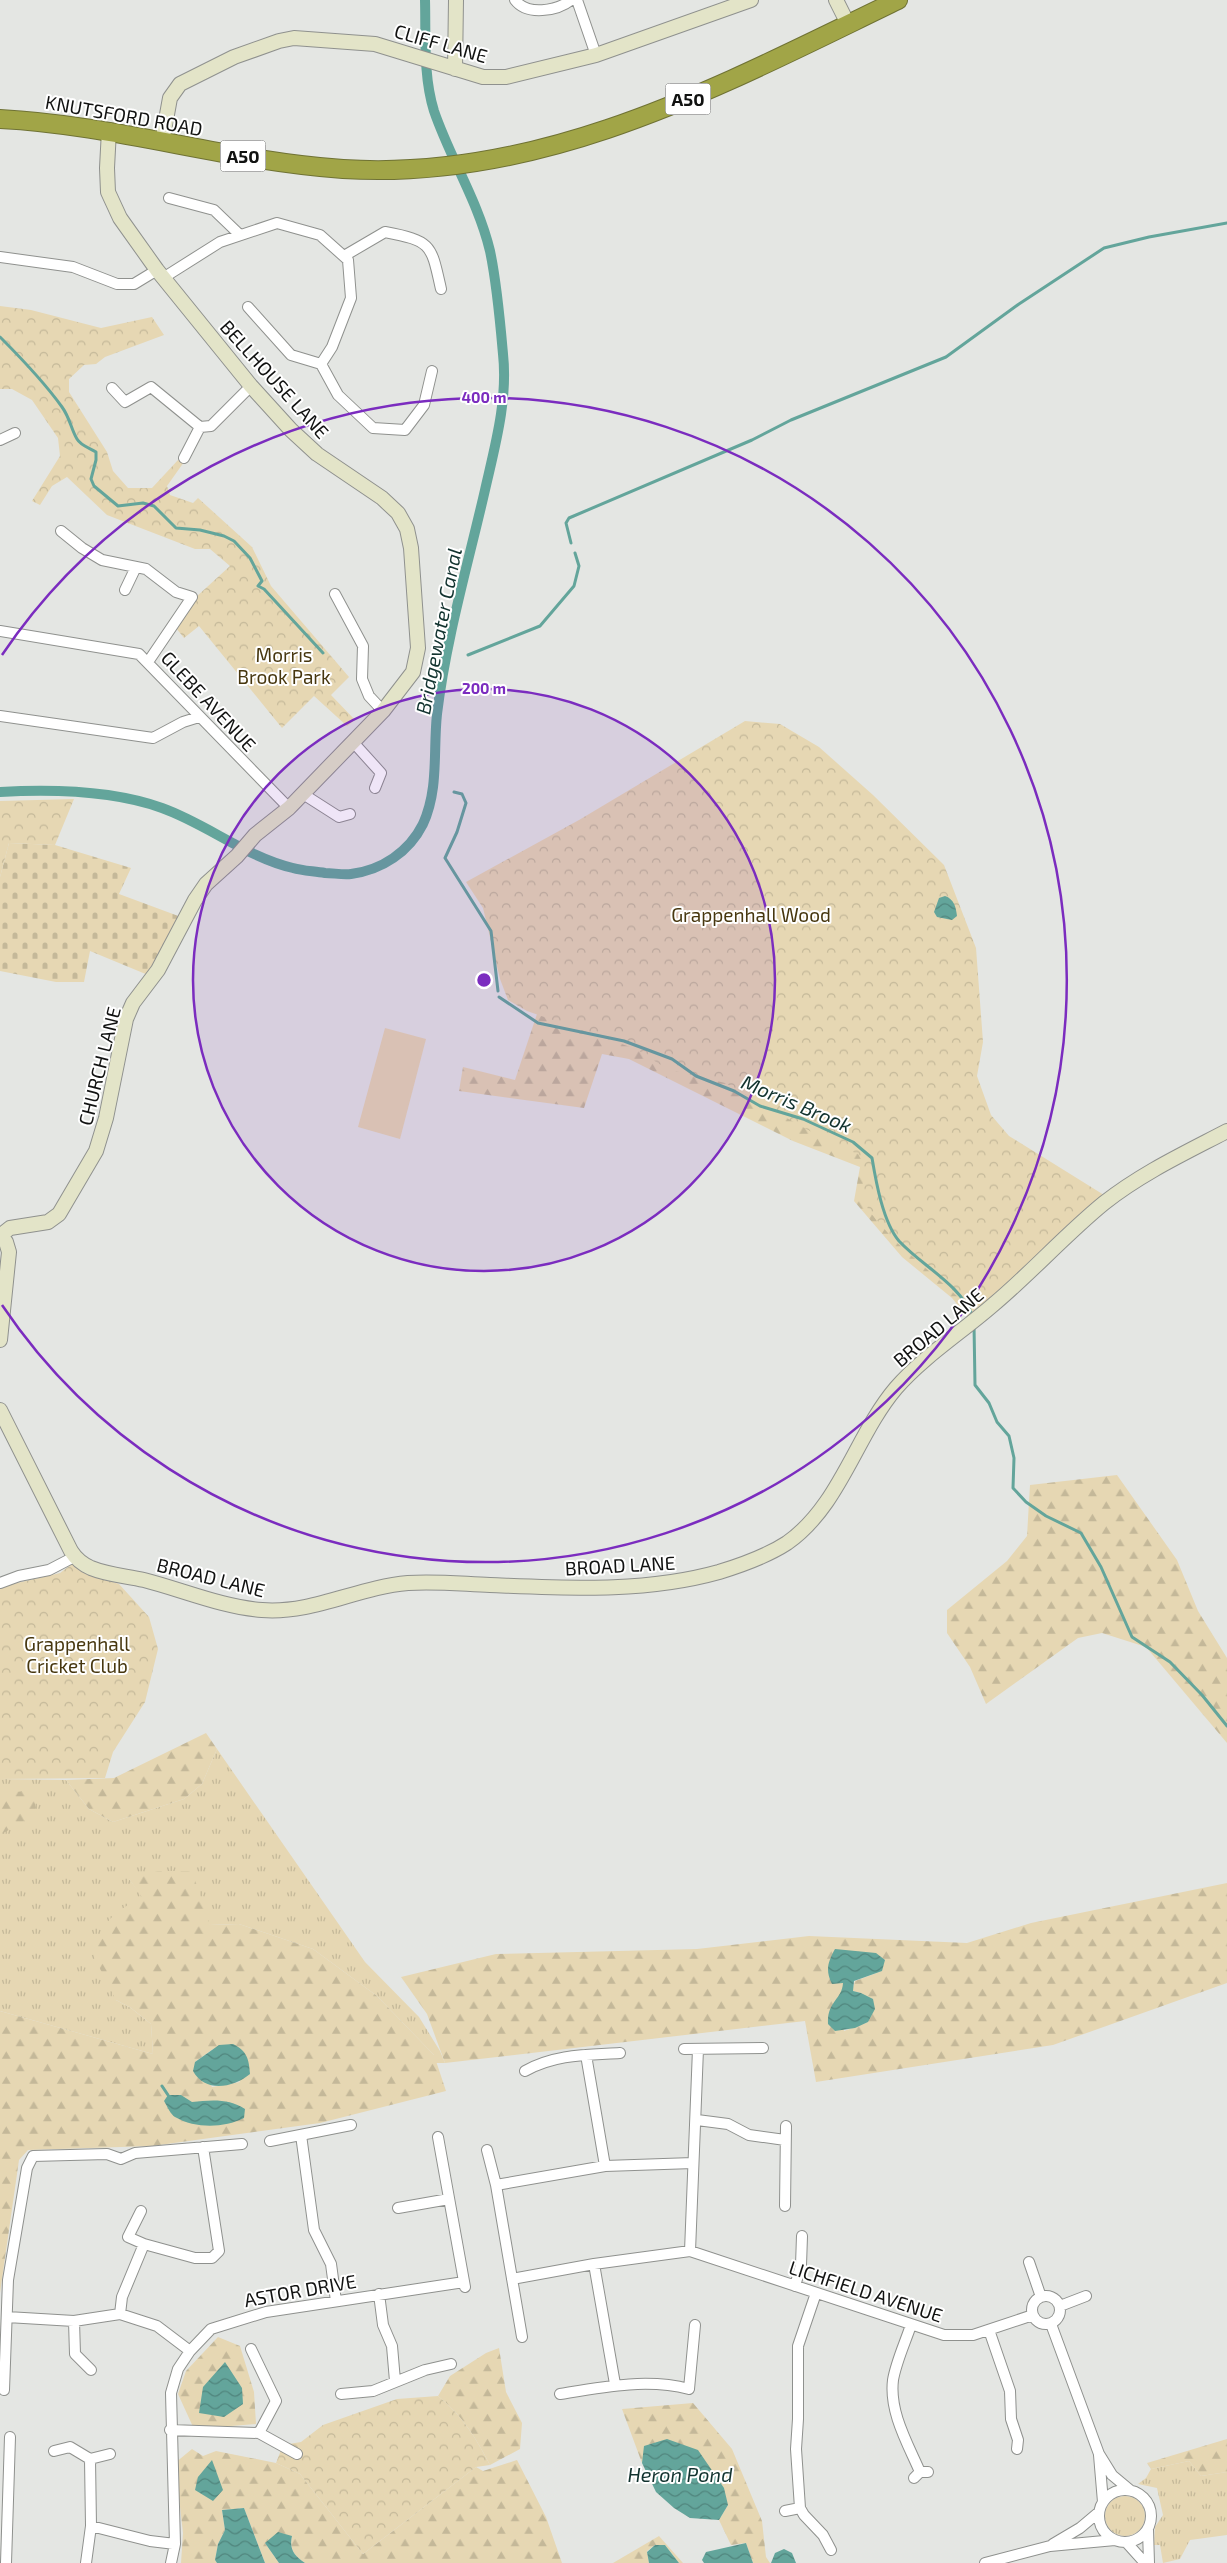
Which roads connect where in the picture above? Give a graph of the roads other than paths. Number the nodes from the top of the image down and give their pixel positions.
1 (456, 0) edge
2 (515, 0) edge
3 (571, 0) edge
4 (577, 0) edge
5 (751, 0) edge
6 (836, 0) edge
7 (898, 0) edge
8 (848, 24) junction
9 (596, 55) junction
10 (455, 69) junction
11 (0, 119) edge
12 (109, 130) junction
13 (162, 142) junction
14 (169, 198) dead end
15 (240, 235) junction
16 (0, 256) edge
17 (344, 256) junction
18 (160, 274) junction
19 (441, 289) dead end
20 (248, 307) dead end
21 (321, 364) junction
22 (432, 372) dead end
23 (252, 386) junction
24 (112, 388) dead end
25 (200, 427) junction
26 (15, 433) dead end
27 (0, 440) edge
28 (184, 458) dead end
29 (61, 531) dead end
30 (136, 567) junction
31 (125, 590) dead end
32 (335, 594) dead end
33 (0, 630) edge
34 (148, 662) junction
35 (383, 711) junction
36 (0, 716) edge
37 (199, 718) junction
38 (353, 742) junction
39 (375, 788) dead end
40 (303, 794) junction
41 (289, 808) junction
42 (350, 814) dead end
43 (248, 842) joint
44 (1227, 1131) edge
45 (0, 1235) edge
46 (0, 1340) edge
47 (0, 1410) edge
48 (74, 1556) junction
49 (0, 1583) edge
50 (763, 2048) dead end
51 (684, 2049) dead end
52 (698, 2049) junction
53 (620, 2053) dead end
54 (586, 2055) junction
55 (525, 2071) dead end
56 (697, 2120) junction
57 (351, 2125) dead end
58 (786, 2126) dead end
59 (301, 2135) junction
60 (438, 2137) dead end
61 (785, 2140) junction
62 (270, 2141) dead end
63 (242, 2144) dead end
64 (203, 2147) junction
65 (487, 2150) dead end
66 (694, 2163) junction
67 (605, 2166) junction
68 (496, 2185) junction
69 (449, 2199) junction
70 (785, 2206) dead end
71 (398, 2208) dead end
72 (141, 2211) dead end
73 (802, 2236) dead end
74 (144, 2244) junction
75 (690, 2251) junction
76 (1029, 2262) dead end
77 (594, 2264) junction
78 (512, 2279) junction
79 (795, 2286) junction
80 (816, 2293) junction
81 (379, 2294) junction
82 (1086, 2296) dead end
83 (1041, 2297) junction
84 (336, 2301) junction
85 (1060, 2306) junction
86 (120, 2314) junction
87 (1033, 2315) junction
88 (7, 2317) junction
89 (74, 2321) junction
90 (1051, 2324) junction
91 (695, 2325) dead end
92 (911, 2325) junction
93 (989, 2330) junction
94 (522, 2337) dead end
95 (252, 2349) dead end
96 (190, 2352) junction
97 (452, 2364) dead end
98 (91, 2370) dead end
99 (395, 2381) junction
100 (616, 2384) junction
101 (4, 2390) dead end
102 (341, 2394) dead end
103 (560, 2394) dead end
104 (170, 2430) junction
105 (259, 2433) junction
106 (10, 2437) dead end
107 (54, 2451) dead end
108 (1017, 2451) dead end
109 (110, 2454) dead end
110 (297, 2454) dead end
111 (1099, 2454) junction
112 (90, 2459) junction
113 (921, 2474) dead end
114 (1130, 2490) junction
115 (1101, 2507) junction
116 (800, 2508) junction
117 (785, 2511) dead end
118 (92, 2526) junction
119 (1148, 2530) junction
120 (1120, 2541) junction
121 (175, 2544) junction
122 (1050, 2546) junction
123 (831, 2550) dead end
124 (6, 2563) edge
125 (86, 2563) edge
126 (171, 2563) edge
127 (985, 2563) edge
128 (1145, 2563) edge
129 (1149, 2563) edge

1 - 10 street
2 - 3 street
4 - 9 street
5 - 9 street, CLIFF LANE
6 - 8 street
7 - 8 highway, KNUTSFORD ROAD / A50
8 - 13 highway, KNUTSFORD ROAD / A50
9 - 10 street, CLIFF LANE
10 - 13 street, CLIFF LANE
11 - 12 highway, KNUTSFORD ROAD / A50
12 - 13 highway, KNUTSFORD ROAD / A50
12 - 18 street, BELLHOUSE LANE
14 - 15 street
15 - 17 street
15 - 18 street
16 - 18 street
17 - 19 street
17 - 21 street
18 - 23 street, BELLHOUSE LANE
20 - 21 street
21 - 22 street
23 - 25 street
23 - 35 street, BELLHOUSE LANE
24 - 25 street
25 - 28 street
26 - 27 street
29 - 30 street
30 - 31 street
30 - 34 street
32 - 35 street
33 - 34 street, GLEBE AVENUE
34 - 37 street, GLEBE AVENUE
35 - 38 street, BELLHOUSE LANE
36 - 37 street
37 - 41 street, GLEBE AVENUE
38 - 39 street
38 - 40 street, BELLHOUSE LANE
40 - 41 street, BELLHOUSE LANE
40 - 42 street
41 - 43 street, BELLHOUSE LANE
43 - 45 street, CHURCH LANE
44 - 48 street, BROAD LANE
45 - 46 street
47 - 48 street
48 - 49 street
50 - 52 street
51 - 52 street
52 - 56 street
53 - 54 street
54 - 55 street
54 - 67 street
56 - 61 street
56 - 66 street
57 - 59 street
58 - 61 street
59 - 62 street
59 - 84 street
60 - 69 street, ASTOR DRIVE
61 - 70 street
63 - 64 street
64 - 74 street
64 - 88 street
65 - 68 street
66 - 67 street
66 - 75 street
67 - 68 street
68 - 78 street
69 - 71 street
69 - 81 street, ASTOR DRIVE
72 - 74 street
73 - 79 street
74 - 86 street
75 - 77 street
75 - 79 street, LICHFIELD AVENUE
76 - 83 street
77 - 78 street
77 - 100 street
78 - 94 street
79 - 80 street, LICHFIELD AVENUE
80 - 92 street, LICHFIELD AVENUE
80 - 116 street
81 - 84 street, ASTOR DRIVE
81 - 99 street
82 - 85 street
83 - 85 street
83 - 87 street
84 - 96 street, ASTOR DRIVE
85 - 90 street
86 - 89 street
86 - 96 street
87 - 90 street
87 - 93 street, LICHFIELD AVENUE
88 - 89 street
88 - 101 street
89 - 98 street
90 - 111 street
91 - 100 street
92 - 93 street, LICHFIELD AVENUE
92 - 113 street
93 - 108 street
95 - 105 street
96 - 104 street, ASTOR DRIVE
97 - 99 street
99 - 102 street
100 - 103 street
104 - 105 street
104 - 121 street, ASTOR DRIVE
105 - 110 street
106 - 124 street
107 - 112 street
109 - 112 street
111 - 114 street
111 - 115 street
112 - 118 street
114 - 115 street
114 - 119 street
115 - 120 street
115 - 122 street
116 - 117 street
116 - 123 street
118 - 121 street
118 - 125 street
119 - 120 street
119 - 129 street
120 - 122 street
120 - 128 street
121 - 126 street, ASTOR DRIVE
122 - 127 street

